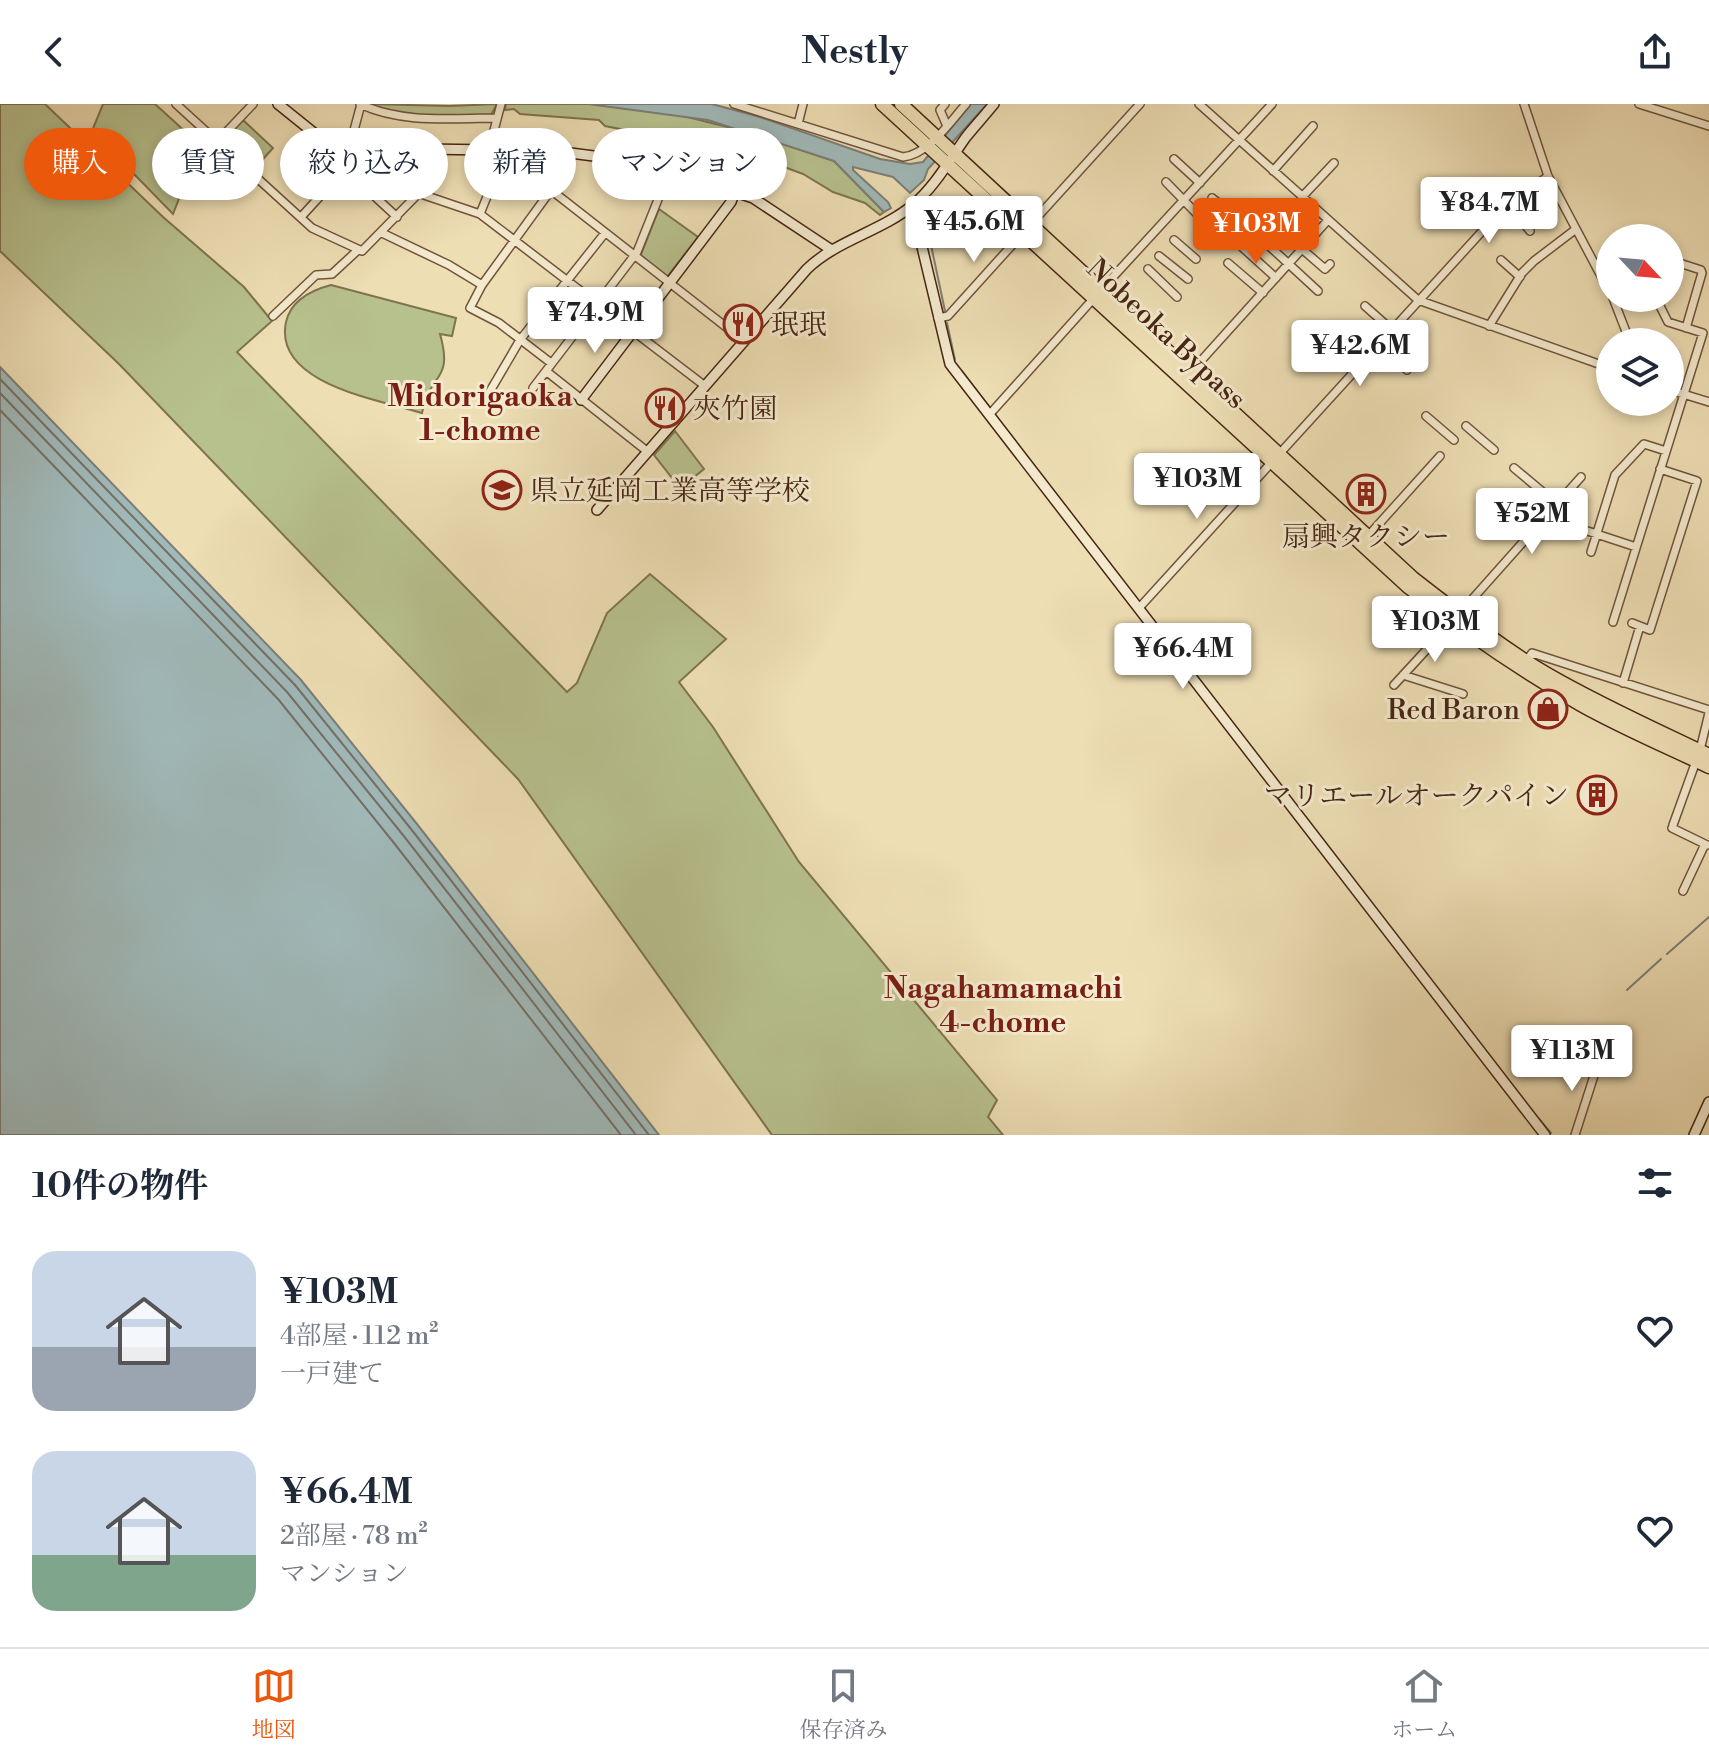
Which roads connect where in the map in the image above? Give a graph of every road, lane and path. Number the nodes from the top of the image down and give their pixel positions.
1 (176, 104) edge
2 (253, 104) edge
3 (278, 104) edge
4 (361, 104) edge
5 (734, 104) edge
6 (803, 104) edge
7 (882, 104) edge
8 (901, 104) edge
9 (945, 104) edge
10 (966, 104) edge
11 (994, 104) edge
12 (1140, 104) edge
13 (1199, 104) edge
14 (1272, 104) edge
15 (1524, 104) edge
16 (1639, 104) edge
17 (499, 110) edge
18 (798, 124) junction
19 (947, 126) junction
20 (1313, 126) dead end
21 (1709, 126) edge
22 (202, 128) edge
23 (230, 128) edge
24 (306, 128) edge
25 (354, 128) edge
26 (1239, 140) junction
27 (934, 142) junction
28 (949, 157) junction
29 (1174, 159) dead end
30 (1334, 163) dead end
31 (1273, 171) junction
32 (1548, 176) junction
33 (1166, 182) dead end
34 (1200, 183) junction
35 (264, 184) edge
36 (1173, 190) junction
37 (1167, 197) dead end
38 (1302, 197) junction
39 (1212, 198) dead end
40 (317, 200) edge
41 (379, 200) edge
42 (412, 200) edge
43 (439, 200) edge
44 (484, 200) edge
45 (543, 200) edge
46 (560, 200) edge
47 (657, 200) edge
48 (732, 200) edge
49 (754, 200) edge
50 (1184, 200) junction
51 (912, 205) junction
52 (1509, 206) junction
53 (480, 214) junction
54 (1197, 214) dead end
55 (301, 217) junction
56 (397, 217) junction
57 (1266, 217) dead end
58 (1238, 218) dead end
59 (1328, 220) junction
60 (1027, 229) junction
61 (1576, 229) junction
62 (1530, 231) dead end
63 (1254, 232) dead end
64 (382, 233) junction
65 (605, 233) junction
66 (516, 239) junction
67 (1174, 240) dead end
68 (1242, 247) dead end
69 (1302, 248) junction
70 (830, 249) junction
71 (358, 250) junction
72 (634, 255) junction
73 (1159, 256) dead end
74 (1196, 259) dead end
75 (1501, 260) dead end
76 (1228, 263) dead end
77 (1289, 264) junction
78 (1330, 264) dead end
79 (1684, 265) edge
80 (1596, 267) edge
81 (1148, 269) dead end
82 (1520, 277) junction
83 (1276, 278) junction
84 (568, 279) junction
85 (1188, 279) dead end
86 (669, 284) junction
87 (482, 285) junction
88 (1318, 291) dead end
89 (1263, 293) junction
90 (1098, 294) junction
91 (1177, 297) dead end
92 (1418, 300) junction
93 (596, 303) junction
94 (1365, 306) dead end
95 (1663, 312) edge
96 (273, 316) dead end
97 (938, 318) junction
98 (1489, 326) junction
99 (1686, 328) junction
100 (1392, 330) junction
101 (634, 331) junction
102 (520, 340) junction
103 (744, 341) junction
104 (1378, 345) junction
105 (1697, 351) junction
106 (1420, 355) dead end
107 (1709, 355) edge
108 (1596, 363) edge
109 (549, 367) junction
110 (1407, 370) dead end
111 (1190, 373) junction
112 (705, 386) junction
113 (533, 388) dead end
114 (1684, 394) joint
115 (486, 398) dead end
116 (581, 400) junction
117 (1709, 402) edge
118 (989, 415) junction
119 (1426, 416) dead end
120 (1677, 416) edge
121 (1466, 426) dead end
122 (1454, 440) dead end
123 (1494, 450) dead end
124 (1666, 451) junction
125 (648, 452) junction
126 (1440, 456) dead end
127 (1275, 458) junction
128 (1514, 468) dead end
129 (1660, 469) junction
130 (1581, 477) dead end
131 (1557, 504) junction
132 (597, 510) dead end
133 (1545, 517) junction
134 (1597, 535) junction
135 (1368, 536) junction
136 (1636, 547) junction
137 (1591, 552) dead end
138 (1139, 608) junction
139 (1456, 618) junction
140 (1613, 622) dead end
141 (1524, 665) junction
142 (1403, 675) junction
143 (1623, 683) junction
144 (1394, 685) dead end
145 (1463, 694) dead end
146 (1709, 712) edge
147 (1701, 755) edge
148 (1709, 767) edge
149 (1707, 845) edge
150 (1683, 891) dead end
151 (1599, 1060) dead end
152 (1709, 1102) edge
153 (1545, 1135) edge
154 (1575, 1135) edge
155 (1694, 1135) edge

1 - 22 street
2 - 23 street
3 - 24 street
4 - 17 street
4 - 25 street
5 - 18 street
6 - 18 street
7 - 27 highway, Nobeoka Bypass
8 - 27 highway, Nobeoka Bypass
9 - 19 street
10 - 19 street
11 - 28 street
12 - 60 street
13 - 26 street
14 - 26 street
15 - 32 street
16 - 21 street
18 - 27 street
19 - 27 street
20 - 31 street
26 - 31 street
26 - 34 street
27 - 28 highway, Nobeoka Bypass
28 - 51 street
28 - 60 highway, Nobeoka Bypass
29 - 34 street
30 - 38 street
31 - 38 street
32 - 52 street
32 - 61 street
33 - 36 street
34 - 50 street
35 - 55 street
36 - 37 street
36 - 50 street
38 - 59 street
39 - 58 street
40 - 55 street
41 - 56 street
42 - 56 street
43 - 53 street
44 - 53 street
45 - 66 street
46 - 65 street
47 - 72 street
48 - 86 street
49 - 70 street
50 - 54 street
50 - 90 street
51 - 70 street
51 - 97 street
52 - 62 street
52 - 92 street
53 - 66 street
55 - 71 street
56 - 64 street
57 - 69 street
59 - 69 street
59 - 92 street
60 - 90 highway, Nobeoka Bypass
60 - 97 street
61 - 80 street
61 - 82 street
63 - 77 street
64 - 71 street
64 - 87 street
65 - 72 street
65 - 84 street
66 - 84 street
66 - 87 street
67 - 74 street
68 - 83 street
69 - 77 street
69 - 78 street
70 - 103 street
71 - 96 street
72 - 86 street
72 - 93 street
73 - 85 street
75 - 82 street
76 - 89 street
77 - 83 street
77 - 88 street
79 - 99 street
81 - 91 street
82 - 98 street
83 - 89 street
84 - 93 street
84 - 102 street
86 - 101 street
86 - 103 street
87 - 102 street
89 - 111 street
90 - 111 highway, Nobeoka Bypass
90 - 118 street
90 - 127 highway, Nobeoka Bypass
92 - 98 street
92 - 100 street
93 - 101 street
93 - 109 street
94 - 100 street
95 - 99 street
97 - 118 street
98 - 108 street
99 - 105 street
100 - 104 street
100 - 106 street
101 - 112 street
101 - 116 street
102 - 109 street
102 - 115 street
103 - 112 street
104 - 110 street
104 - 127 street
105 - 107 street
105 - 114 street
109 - 113 street
109 - 116 street
111 - 127 highway, Nobeoka Bypass
112 - 125 street
114 - 117 street
116 - 125 street
118 - 138 street
119 - 122 street
120 - 124 street
121 - 123 street
124 - 129 street
124 - 134 street
125 - 132 street
126 - 135 street
127 - 135 highway, Nobeoka Bypass
127 - 138 street
127 - 139 highway, Nobeoka Bypass
128 - 131 street
129 - 136 street
129 - 143 street
130 - 131 street
131 - 133 street
133 - 134 street
133 - 139 street
134 - 136 street
134 - 137 street
135 - 139 highway, Nobeoka Bypass
136 - 140 street
138 - 153 street
139 - 141 highway, Nobeoka Bypass
139 - 142 street
141 - 143 street
141 - 147 highway, Nobeoka Bypass
142 - 144 street
142 - 145 street
143 - 146 street
146 - 147 street
147 - 148 highway, Nobeoka Bypass
147 - 149 street
149 - 150 street
151 - 154 street
152 - 155 street

